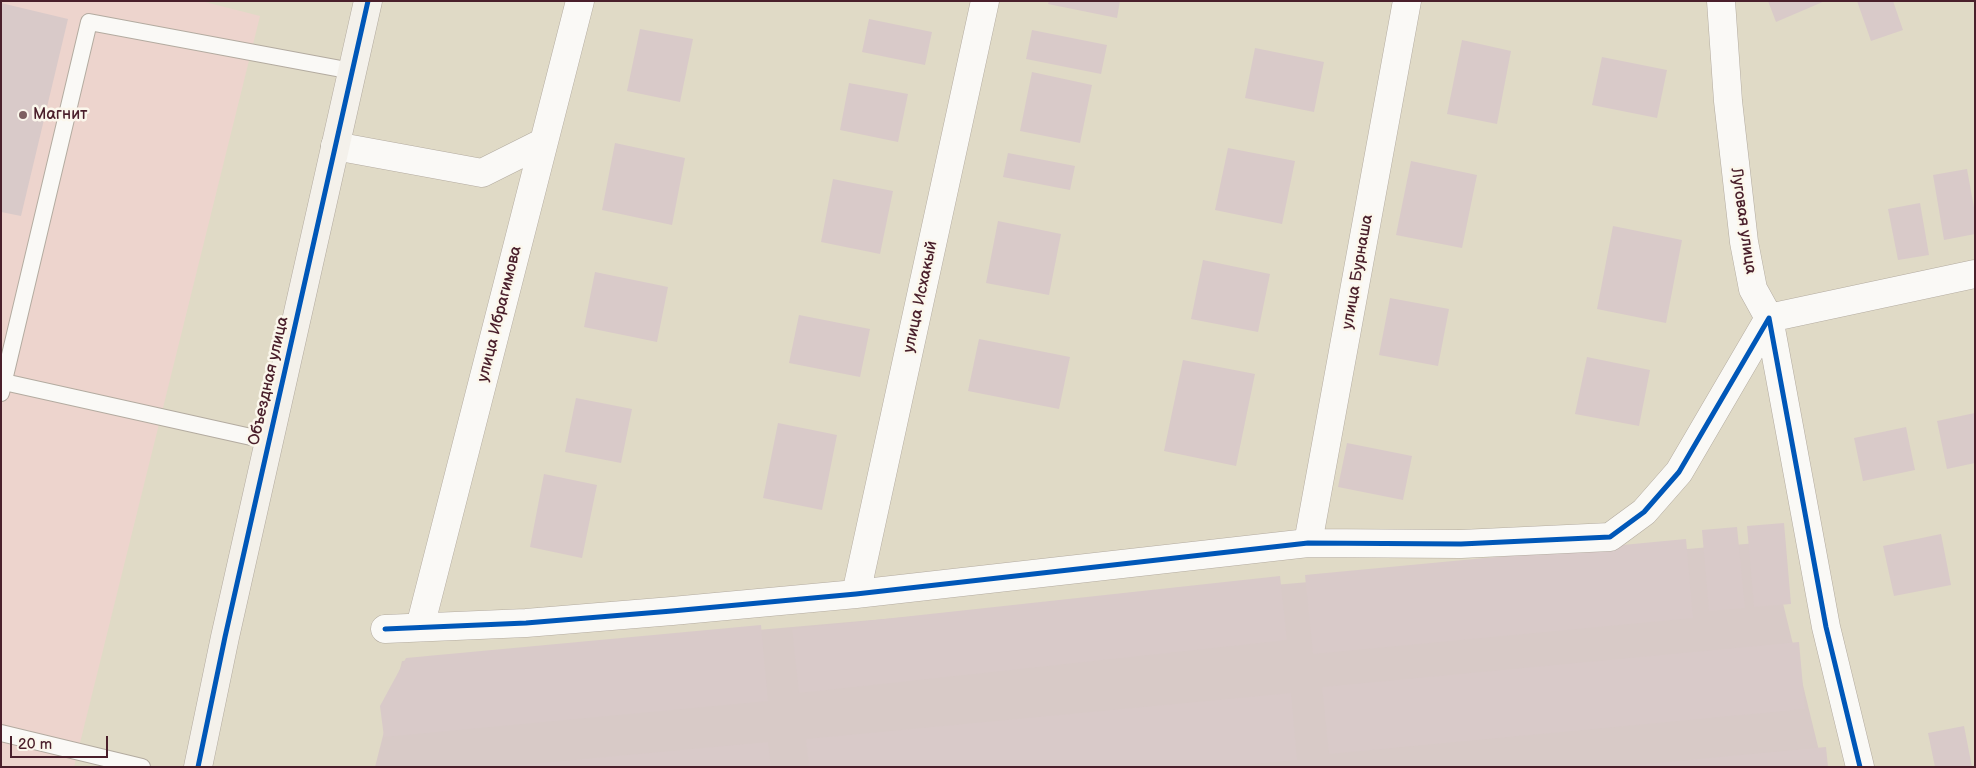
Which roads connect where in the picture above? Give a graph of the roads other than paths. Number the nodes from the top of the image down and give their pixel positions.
1 (368, 1) edge
2 (580, 1) edge
3 (985, 1) edge
4 (1407, 1) edge
5 (1721, 1) edge
6 (352, 71) junction
7 (544, 142) junction
8 (335, 146) junction
9 (1975, 274) edge
10 (1769, 318) junction
11 (3, 387) edge
12 (269, 441) junction
13 (1308, 542) junction
14 (856, 594) junction
15 (420, 627) junction
16 (385, 629) dead end
17 (1, 733) edge
18 (142, 767) edge
19 (198, 767) edge
20 (1860, 767) edge

1 - 6 street, Объездная улица
2 - 7 street, улица Ибрагимова
3 - 14 street, улица Исхакый
4 - 13 street, улица Бурнаша
5 - 10 street, Луговая улица
6 - 8 street, Объездная улица
6 - 11 lane
7 - 8 street
7 - 15 street, улица Ибрагимова
8 - 12 street, Объездная улица
9 - 10 street
10 - 13 street
10 - 20 street, Луговая улица
11 - 12 lane
12 - 19 street, Объездная улица
13 - 14 street
14 - 15 street
15 - 16 street
17 - 18 lane

